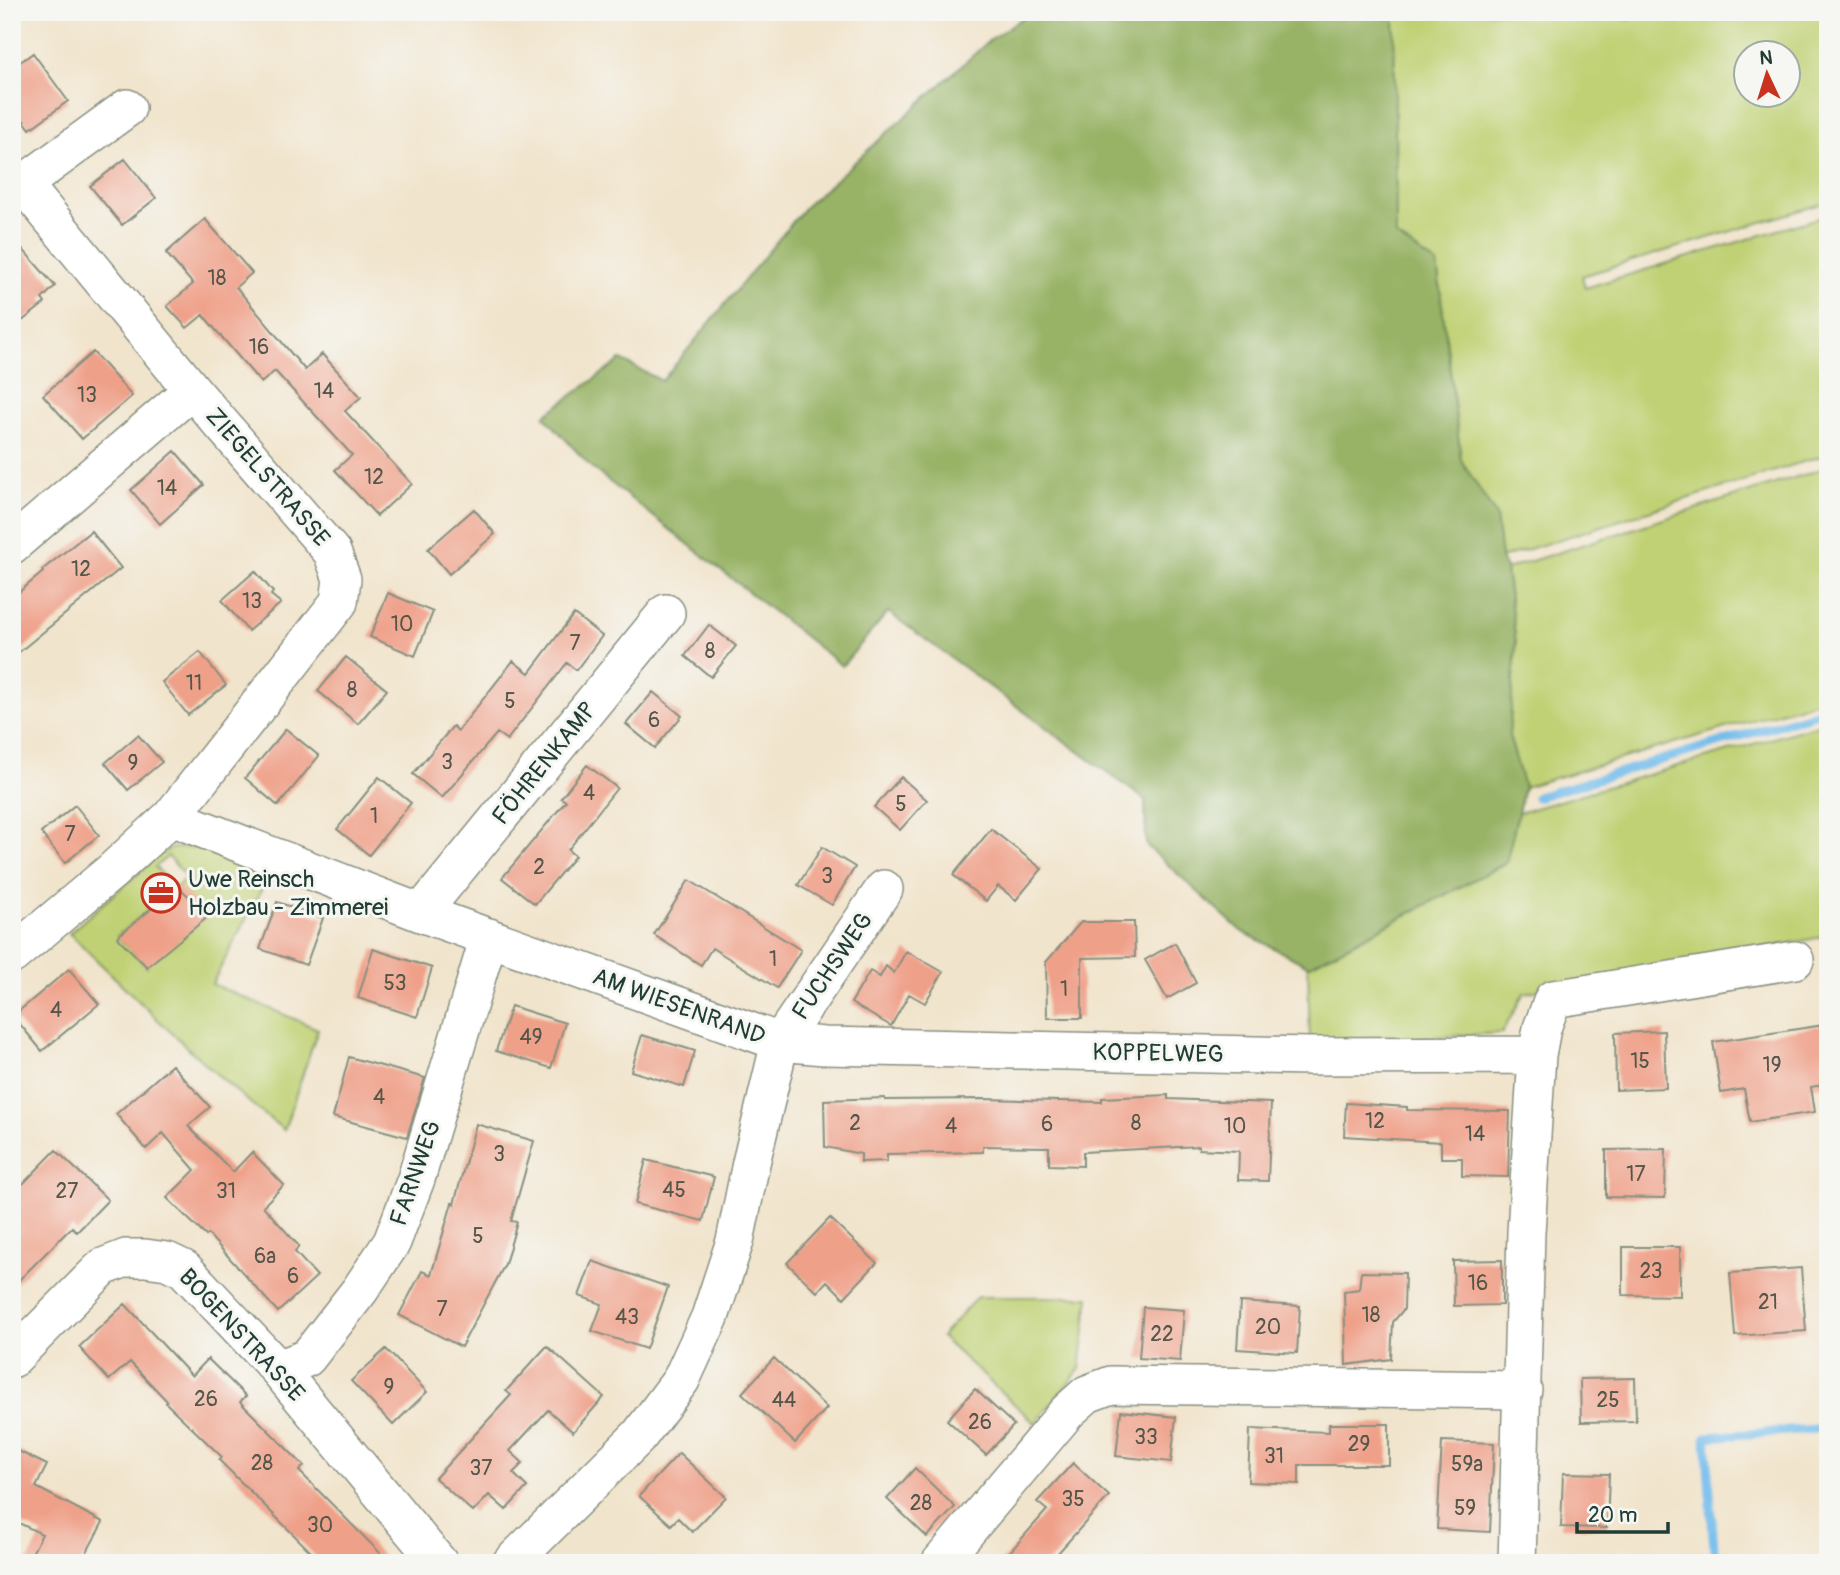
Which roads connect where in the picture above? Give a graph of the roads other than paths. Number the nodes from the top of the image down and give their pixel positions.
1 (127, 108) dead end
2 (18, 188) edge
3 (192, 390) junction
4 (12, 545) edge
5 (666, 613) dead end
6 (171, 817) junction
7 (884, 889) dead end
8 (421, 913) junction
9 (489, 937) junction
10 (12, 955) edge
11 (1795, 960) dead end
12 (780, 1042) junction
13 (1537, 1055) junction
14 (12, 1359) edge
15 (278, 1369) junction
16 (1523, 1390) junction
17 (439, 1563) edge
18 (511, 1563) edge
19 (940, 1563) edge
20 (1517, 1563) edge

1 - 2 street
2 - 3 street, ZIEGELSTRASSE
3 - 4 street
3 - 6 street, ZIEGELSTRASSE
5 - 8 street, FÖHRENKAMP
6 - 8 street, AM WIESENRAND
6 - 10 street, ZIEGELSTRASSE
7 - 12 street, FUCHSWEG
8 - 9 street, AM WIESENRAND
9 - 12 street, AM WIESENRAND
9 - 15 street, FARNWEG
11 - 13 street
12 - 13 street, KOPPELWEG
12 - 18 street, AM WIESENRAND
13 - 16 street
14 - 15 street, BOGENSTRASSE
15 - 17 street, BOGENSTRASSE
16 - 19 street
16 - 20 street

